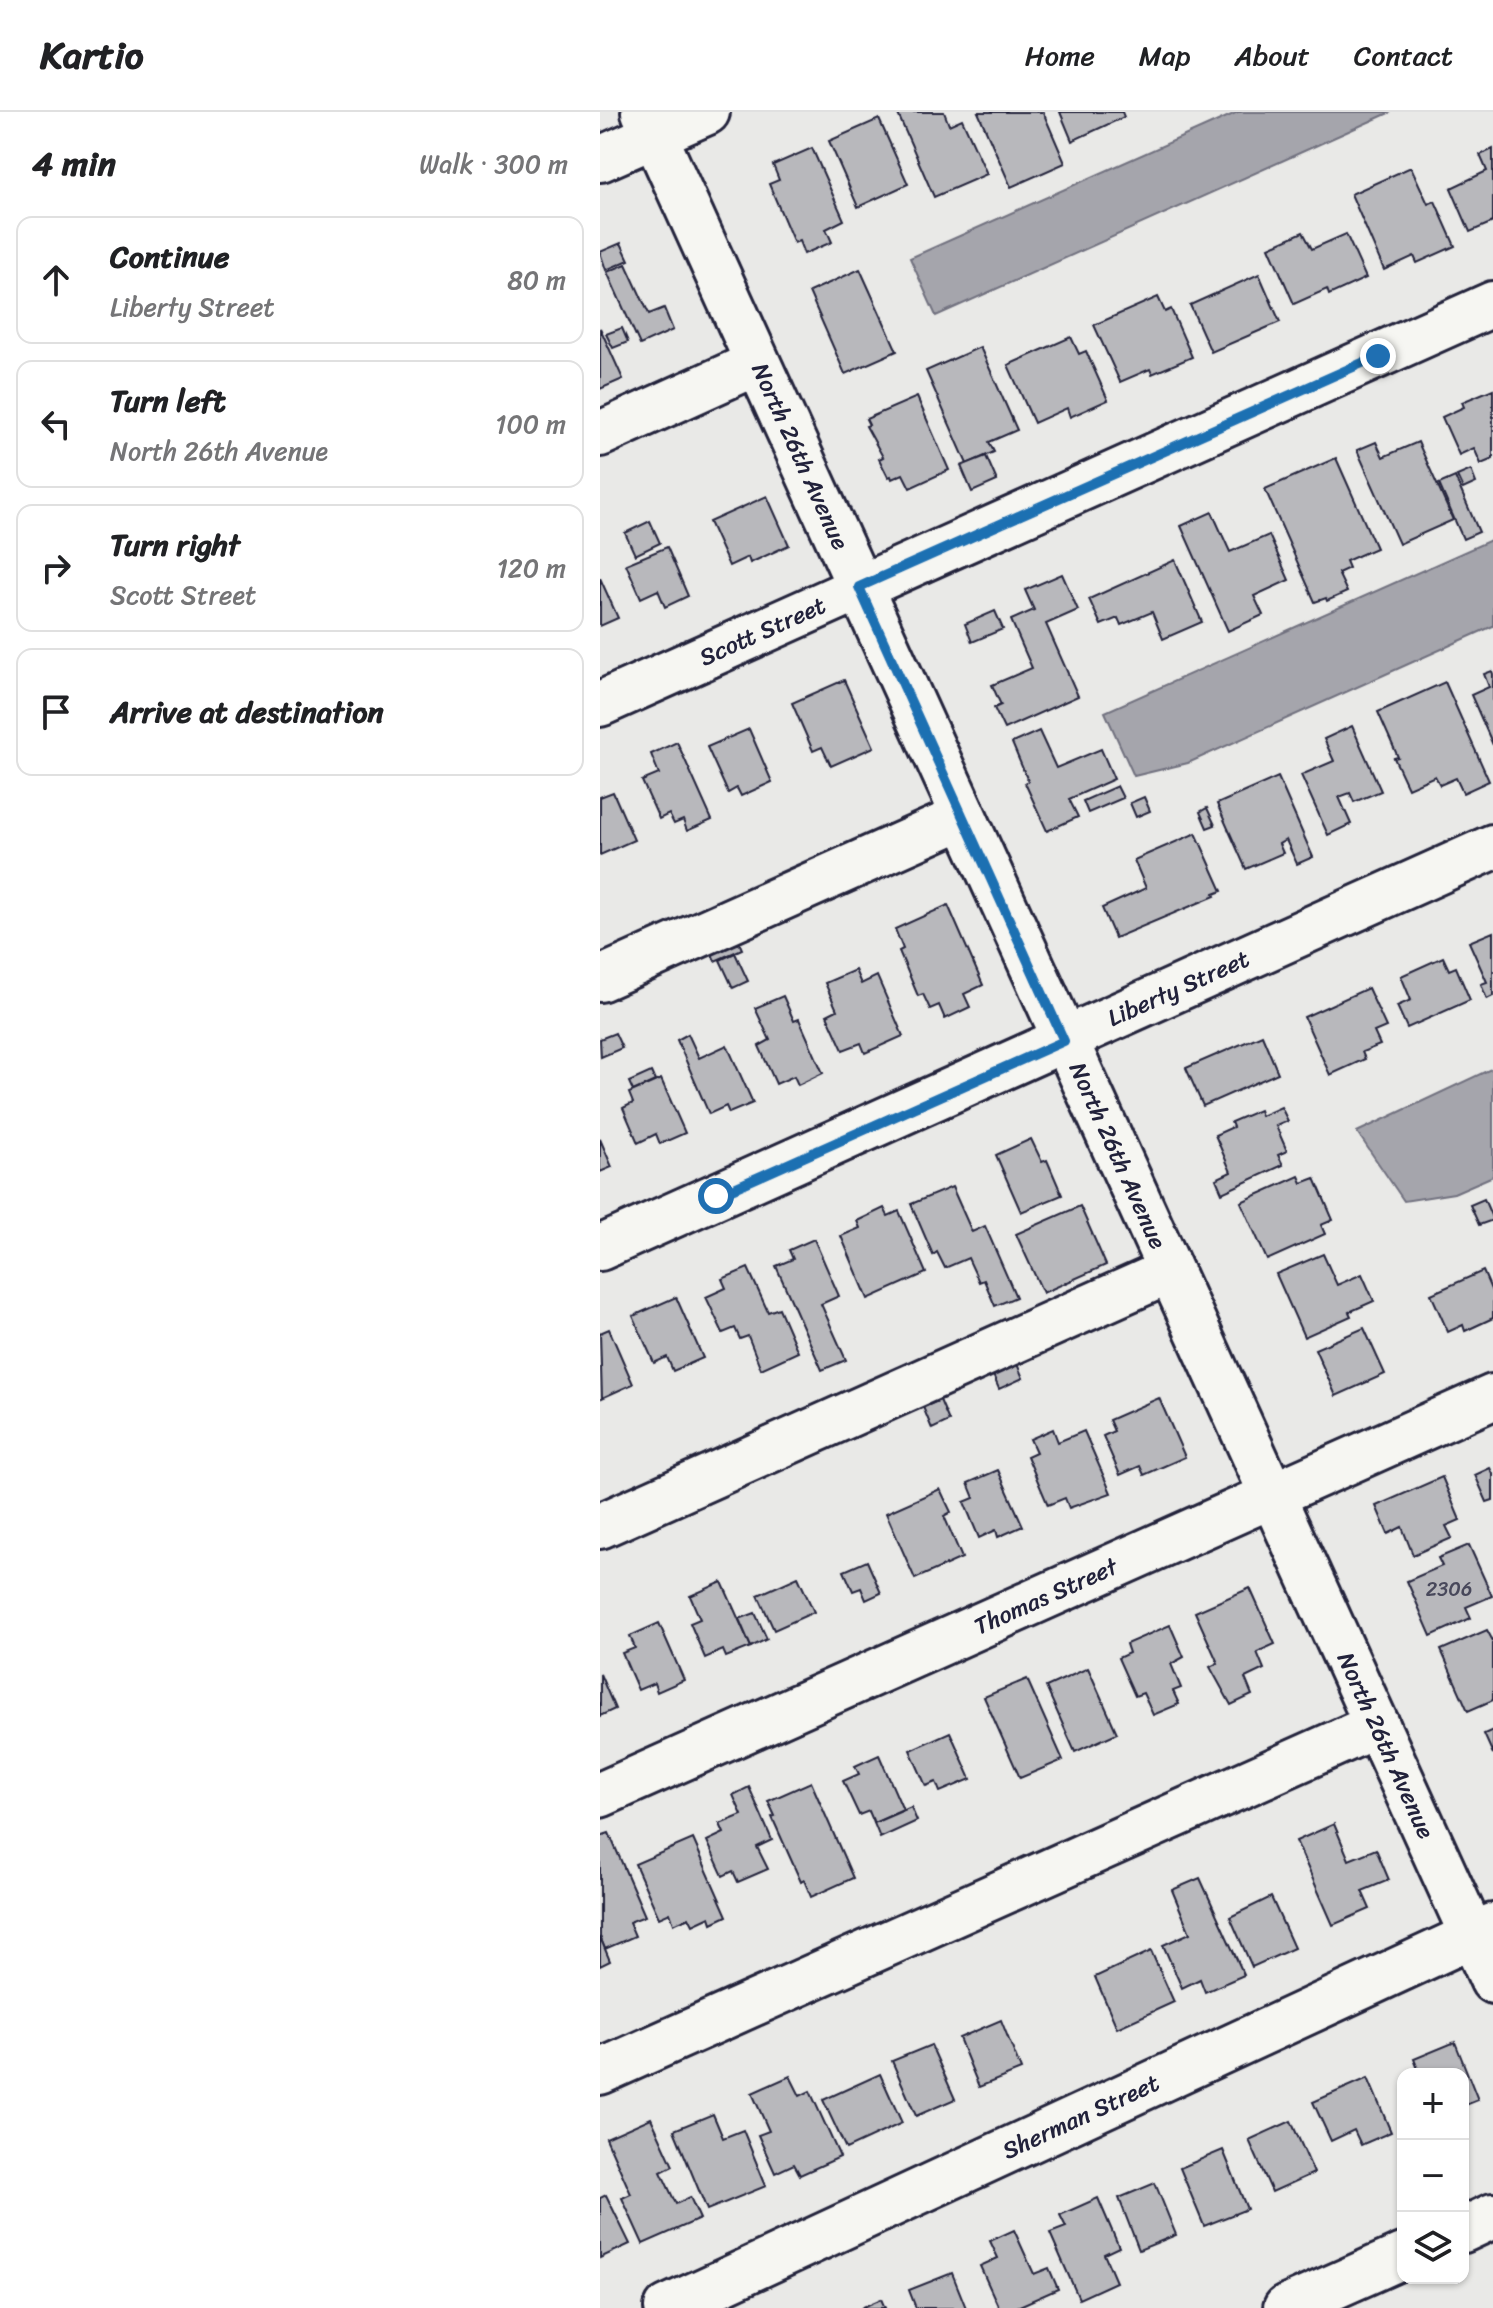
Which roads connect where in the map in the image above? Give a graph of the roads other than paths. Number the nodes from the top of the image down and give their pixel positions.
1 (707, 112) edge
2 (649, 124) edge
3 (600, 159) edge
4 (1493, 304) edge
5 (757, 363) junction
6 (600, 434) edge
7 (859, 587) junction
8 (600, 704) edge
9 (963, 817) junction
10 (1493, 847) edge
11 (600, 979) edge
12 (1064, 1041) junction
13 (600, 1248) edge
14 (1170, 1271) junction
15 (1493, 1397) edge
16 (1273, 1495) junction
17 (600, 1526) edge
18 (1377, 1725) junction
19 (600, 1795) edge
20 (1483, 1931) edge
21 (1493, 1981) edge
22 (600, 2072) edge
23 (1493, 2216) edge
24 (1469, 2227) edge
25 (1397, 2259) edge
26 (667, 2308) edge
27 (1286, 2308) edge

1 - 2 street
2 - 3 street
2 - 5 street, North 26th Avenue
4 - 7 street, Scott Street
5 - 6 street
5 - 7 street, North 26th Avenue
7 - 8 street, Scott Street
7 - 9 street, North 26th Avenue
9 - 11 street
9 - 12 street, North 26th Avenue
10 - 12 street, Liberty Street
12 - 13 street, Liberty Street
12 - 14 street, North 26th Avenue
14 - 16 street, North 26th Avenue
14 - 17 street
15 - 16 street, Thomas Street
16 - 18 street, North 26th Avenue
16 - 19 street, Thomas Street
18 - 20 street, North 26th Avenue
18 - 22 street
20 - 21 street, North 26th Avenue
20 - 26 street, Sherman Street
23 - 24 street
25 - 27 street

